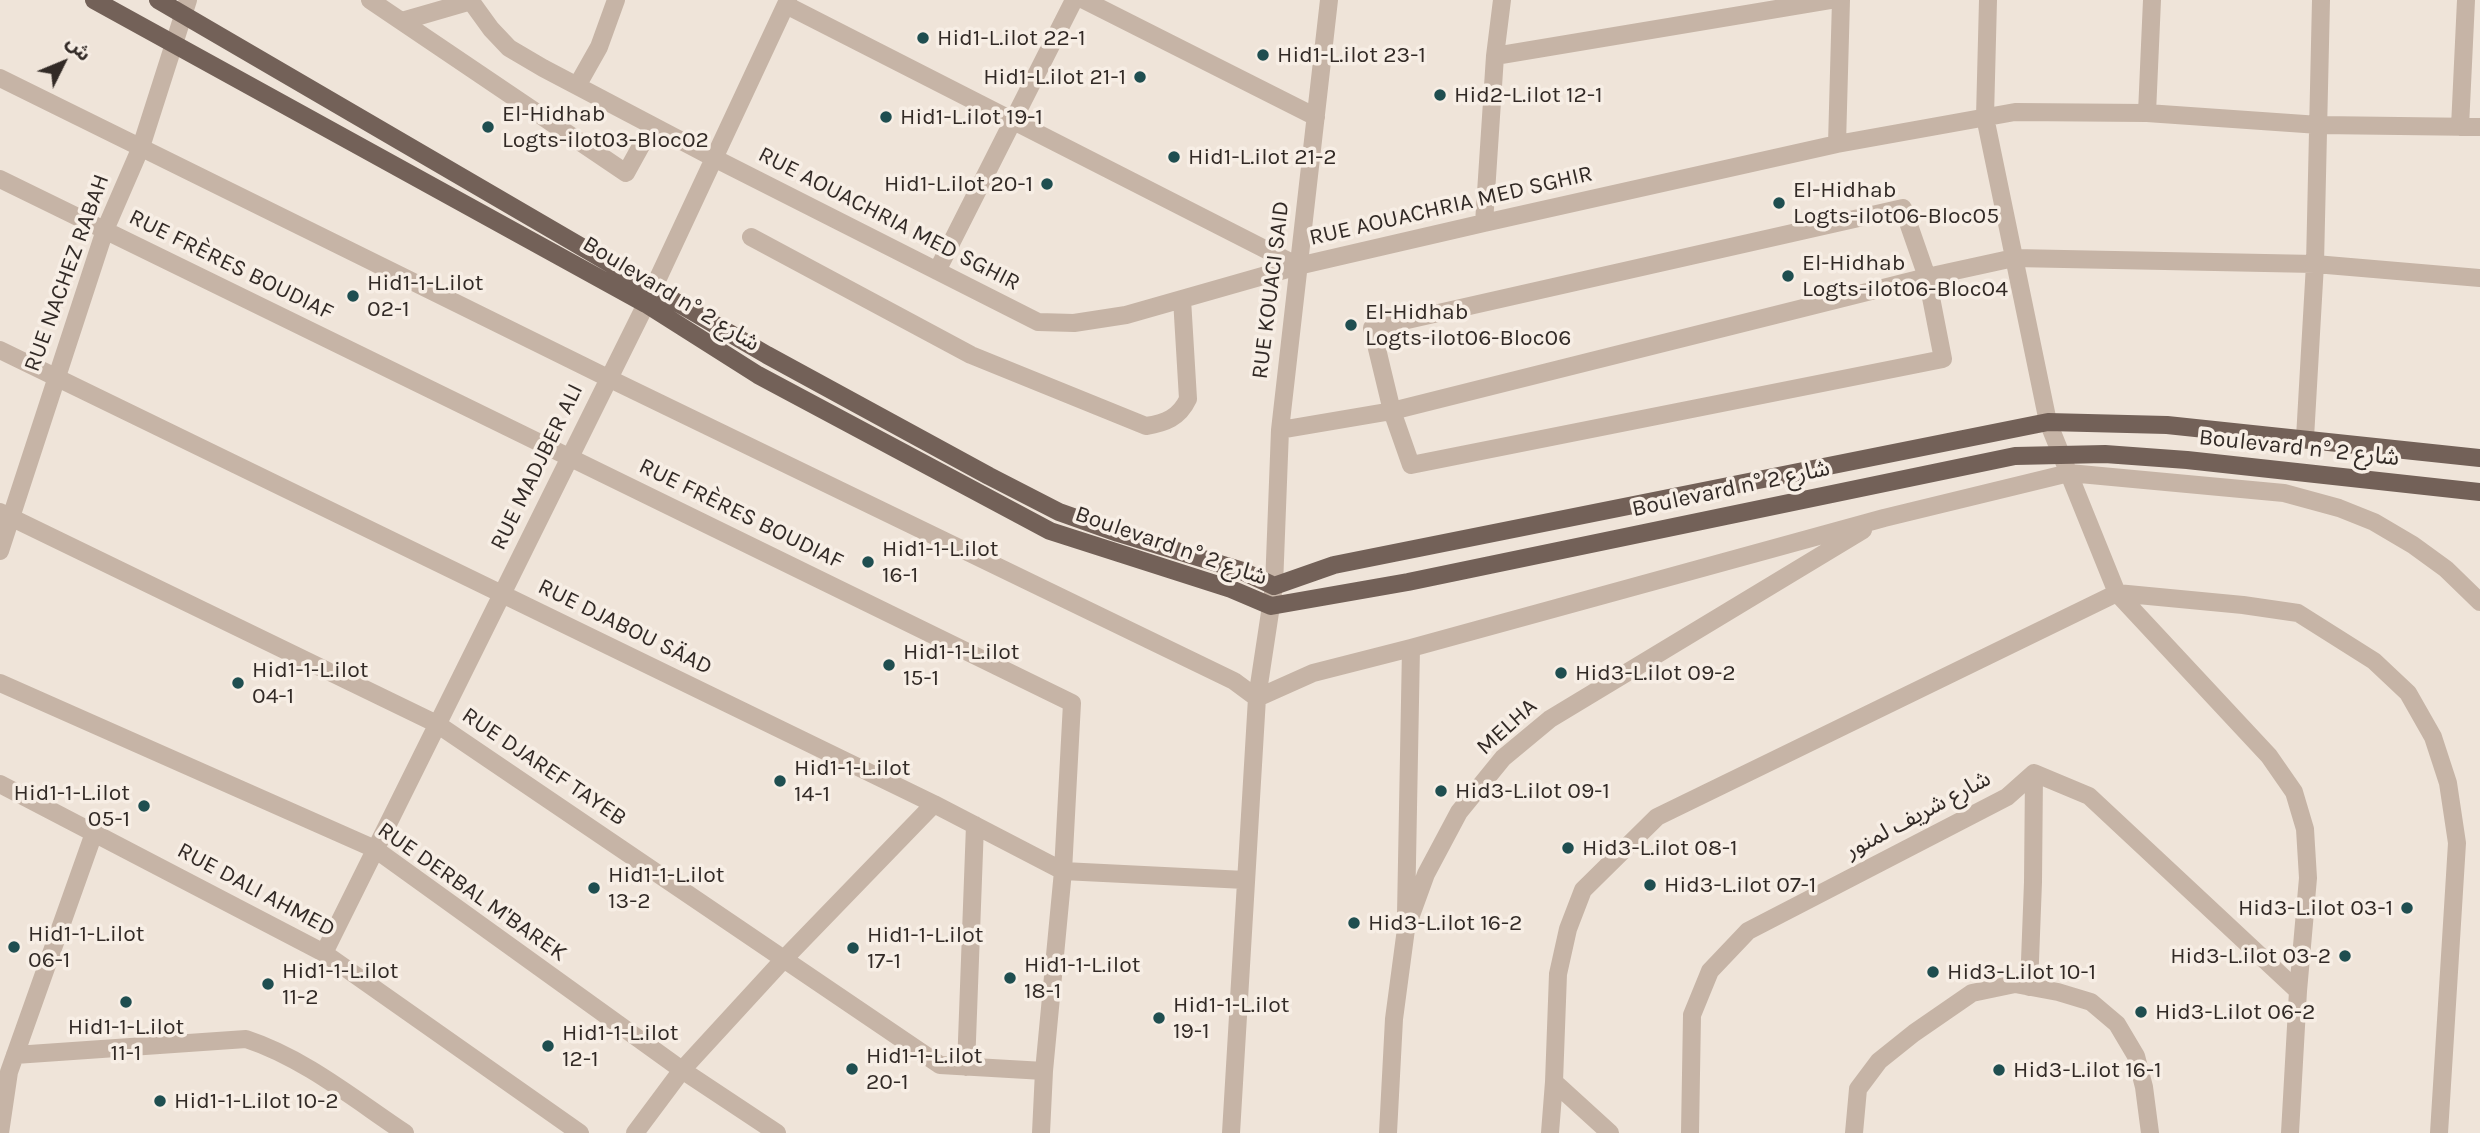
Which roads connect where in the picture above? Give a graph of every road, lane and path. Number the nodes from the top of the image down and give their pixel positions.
1 (94, 0) edge
2 (158, 0) edge
3 (616, 0) edge
4 (1074, 0) edge
5 (1084, 0) edge
6 (1329, 0) edge
7 (1503, 0) edge
8 (1830, 0) edge
9 (1841, 0) edge
10 (1988, 0) edge
11 (2152, 0) edge
12 (2321, 0) edge
13 (2466, 0) edge
14 (373, 1) edge
15 (471, 1) edge
16 (787, 3) edge
17 (186, 7) edge
18 (402, 21) junction
19 (175, 44) junction
20 (1495, 56) junction
21 (0, 78) edge
22 (577, 86) junction
23 (2147, 113) junction
24 (1316, 117) junction
25 (1985, 117) junction
26 (1013, 121) junction
27 (2319, 125) junction
28 (652, 126) junction
29 (2460, 127) junction
30 (2480, 127) edge
31 (1837, 144) junction
32 (141, 146) junction
33 (714, 158) junction
34 (0, 179) edge
35 (1484, 223) junction
36 (105, 230) junction
37 (751, 237) dead end
38 (2014, 258) junction
39 (2315, 264) junction
40 (1298, 266) junction
41 (937, 271) junction
42 (1927, 277) junction
43 (2480, 278) edge
44 (650, 296) junction
45 (1182, 299) junction
46 (0, 350) edge
47 (55, 377) junction
48 (608, 378) junction
49 (1392, 411) junction
50 (2049, 422) junction
51 (1280, 430) junction
52 (2305, 438) junction
53 (2062, 455) junction
54 (569, 457) junction
55 (2480, 458) edge
56 (2069, 473) junction
57 (2480, 492) edge
58 (5, 515) edge
59 (1884, 518) junction
60 (0, 551) edge
61 (1274, 586) junction
62 (2116, 593) junction
63 (503, 594) junction
64 (2480, 602) edge
65 (1271, 606) junction
66 (1412, 649) junction
67 (0, 683) edge
68 (1257, 698) junction
69 (437, 724) junction
70 (2034, 773) junction
71 (0, 784) edge
72 (934, 804) junction
73 (975, 825) junction
74 (94, 833) junction
75 (374, 849) junction
76 (1063, 871) junction
77 (1245, 880) junction
78 (1406, 929) junction
79 (324, 953) junction
80 (784, 959) junction
81 (2029, 987) junction
82 (2298, 991) junction
83 (15, 1055) junction
84 (966, 1067) junction
85 (682, 1070) junction
86 (1044, 1071) junction
87 (1554, 1082) junction
88 (0, 1133) edge
89 (405, 1133) edge
90 (580, 1133) edge
91 (635, 1133) edge
92 (777, 1133) edge
93 (1041, 1133) edge
94 (1231, 1133) edge
95 (1388, 1133) edge
96 (1550, 1133) edge
97 (1610, 1133) edge
98 (1690, 1133) edge
99 (1854, 1133) edge
100 (2150, 1133) edge
101 (2290, 1133) edge
102 (2439, 1133) edge

1 - 19 main road, Boulevard n° شارع 2
2 - 17 main road, Boulevard n° شارع 2
3 - 22 street
4 - 26 street
5 - 24 street
6 - 24 street, RUE KOUACI SAID
7 - 20 street
8 - 20 street
9 - 31 street
10 - 25 street
11 - 23 street
12 - 27 street
13 - 29 street
14 - 18 street
15 - 18 street
15 - 22 street, RUE AOUACHRIA MED SGHIR
16 - 26 street
16 - 33 street, RUE MADJBER ALI
17 - 19 street, RUE NACHEZ RABAH
17 - 44 main road, Boulevard n° شارع 2
18 - 28 street
19 - 32 street, RUE NACHEZ RABAH
19 - 44 main road, Boulevard n° شارع 2
20 - 35 street
21 - 32 street
22 - 28 street, RUE AOUACHRIA MED SGHIR
23 - 25 street, RUE AOUACHRIA MED SGHIR
23 - 27 street, RUE AOUACHRIA MED SGHIR
24 - 40 street, RUE KOUACI SAID
25 - 31 street, RUE AOUACHRIA MED SGHIR
25 - 38 street
26 - 40 street
26 - 41 street
27 - 29 street, RUE AOUACHRIA MED SGHIR
27 - 39 street
28 - 33 street, RUE AOUACHRIA MED SGHIR
29 - 30 street, RUE AOUACHRIA MED SGHIR
31 - 35 street, RUE AOUACHRIA MED SGHIR
32 - 36 street, RUE NACHEZ RABAH
32 - 48 street
33 - 41 street, RUE AOUACHRIA MED SGHIR
33 - 44 street, RUE MADJBER ALI
34 - 36 street, RUE FRÈRES BOUDIAF
35 - 40 street, RUE AOUACHRIA MED SGHIR
36 - 47 street, RUE NACHEZ RABAH
36 - 54 street, RUE FRÈRES BOUDIAF
37 - 45 street
38 - 39 street
38 - 42 street
38 - 50 street
39 - 43 street
39 - 52 street
40 - 45 street, RUE AOUACHRIA MED SGHIR
40 - 51 street, RUE KOUACI SAID
41 - 45 street, RUE AOUACHRIA MED SGHIR
42 - 49 street
42 - 49 street
42 - 49 street
44 - 48 street, RUE MADJBER ALI
44 - 61 main road, Boulevard n° شارع 2
44 - 65 main road, Boulevard n° شارع 2
46 - 47 street, RUE DJABOU SÄAD
47 - 58 street, RUE NACHEZ RABAH
47 - 63 street, RUE DJABOU SÄAD
48 - 54 street, RUE MADJBER ALI
48 - 68 street
49 - 51 street
50 - 52 main road, Boulevard n° شارع 2
50 - 53 street
50 - 61 main road, Boulevard n° شارع 2
51 - 61 street, RUE KOUACI SAID
52 - 55 main road, Boulevard n° شارع 2
53 - 56 street
53 - 57 main road, Boulevard n° شارع 2
53 - 65 main road, Boulevard n° شارع 2
54 - 63 street, RUE MADJBER ALI
54 - 76 street, RUE FRÈRES BOUDIAF
56 - 59 street
56 - 62 street
56 - 64 street
58 - 60 street, RUE NACHEZ RABAH
58 - 69 street, RUE DJAREF TAYEB
59 - 66 street
59 - 78 street, MELHA
61 - 65 street, RUE KOUACI SAID
62 - 82 street
62 - 87 street
62 - 102 street
63 - 69 street, RUE MADJBER ALI
63 - 72 street, RUE DJABOU SÄAD
65 - 68 street, RUE KOUACI SAID
66 - 68 street
66 - 78 street
67 - 75 street, RUE DERBAL M'BAREK
68 - 77 street, RUE KOUACI SAID
69 - 75 street, RUE MADJBER ALI
69 - 80 street, RUE DJAREF TAYEB
70 - 81 street
70 - 82 street
70 - 98 street, شارع شريف لمنور
71 - 74 street, RUE DALI AHMED
72 - 73 street, RUE DJABOU SÄAD
72 - 80 street
73 - 76 street, RUE DJABOU SÄAD
73 - 84 street
74 - 79 street, RUE DALI AHMED
74 - 83 street
75 - 79 street, RUE MADJBER ALI
75 - 85 street, RUE DERBAL M'BAREK
76 - 77 street, RUE DJABOU SÄAD
76 - 86 street, RUE FRÈRES BOUDIAF
77 - 94 street, RUE KOUACI SAID
78 - 95 street, MELHA
79 - 90 street, RUE DALI AHMED
80 - 84 street, RUE DJAREF TAYEB
80 - 85 street
81 - 99 street
81 - 100 street
82 - 101 street
83 - 88 street
83 - 89 street
84 - 86 street, RUE DJAREF TAYEB
85 - 91 street
85 - 92 street, RUE DERBAL M'BAREK
86 - 93 street, RUE FRÈRES BOUDIAF
87 - 96 street
87 - 97 street

